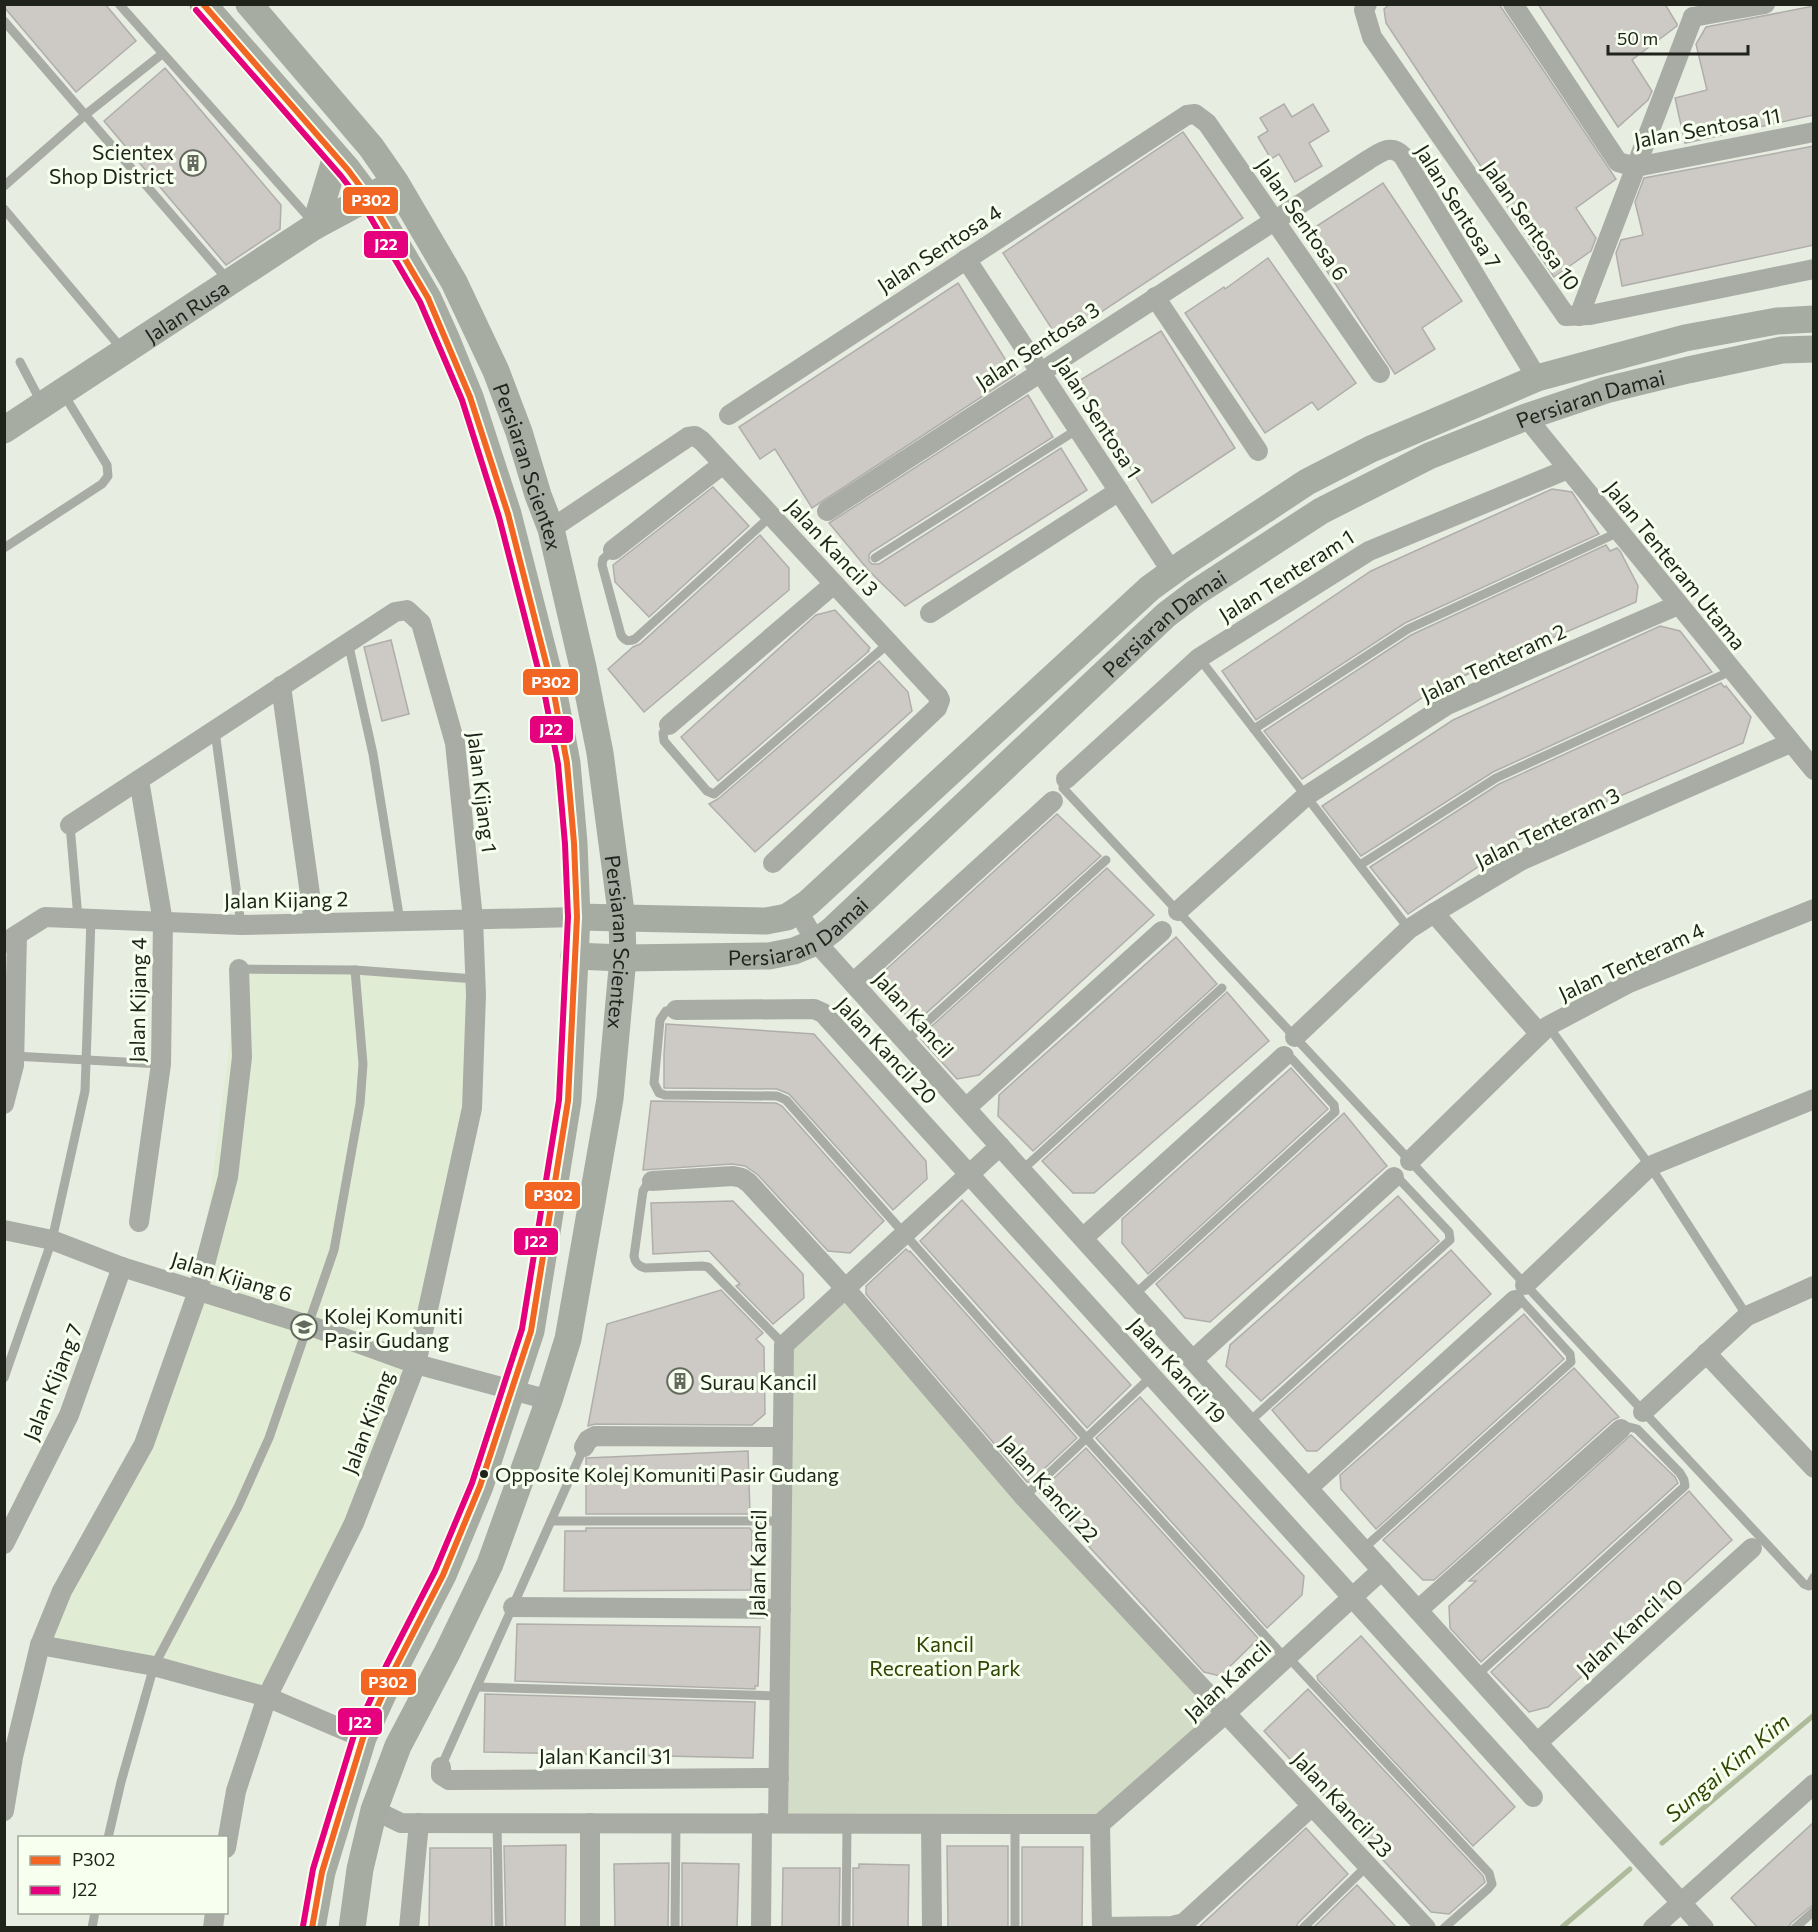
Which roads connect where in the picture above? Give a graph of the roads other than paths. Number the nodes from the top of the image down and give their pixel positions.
1 (119, 4) edge
2 (203, 4) edge
3 (249, 4) edge
4 (1513, 4) edge
5 (1765, 4) edge
6 (1365, 7) edge
7 (1689, 11) edge
8 (4, 21) edge
9 (162, 54) junction
10 (85, 116) junction
11 (1175, 121) joint
12 (1814, 132) edge
13 (336, 157) junction
14 (1636, 167) junction
15 (396, 183) junction
16 (4, 186) edge
17 (369, 198) junction
18 (4, 209) edge
19 (1275, 220) junction
20 (315, 226) junction
21 (966, 259) junction
22 (1814, 269) edge
23 (230, 281) junction
24 (1155, 297) junction
25 (1579, 315) junction
26 (1814, 319) edge
27 (1814, 349) edge
28 (124, 351) junction
29 (20, 362) dead end
30 (1040, 372) junction
31 (1380, 373) dead end
32 (1537, 378) junction
33 (52, 398) junction
34 (729, 415) dead end
35 (1526, 417) junction
36 (1078, 429) junction
37 (4, 430) edge
38 (1258, 451) dead end
39 (723, 464) junction
40 (1568, 469) junction
41 (1119, 491) junction
42 (827, 511) dead end
43 (771, 516) junction
44 (551, 529) junction
45 (1618, 532) junction
46 (4, 549) edge
47 (613, 550) joint
48 (875, 558) dead end
49 (1172, 572) junction
50 (834, 584) junction
51 (1678, 605) junction
52 (930, 613) dead end
53 (348, 642) junction
54 (889, 643) junction
55 (1199, 658) junction
56 (1731, 671) junction
57 (281, 686) junction
58 (669, 725) joint
59 (1254, 729) junction
60 (214, 730) junction
61 (1790, 743) junction
62 (1814, 770) edge
63 (1066, 779) joint
64 (139, 780) junction
65 (1306, 796) junction
66 (1053, 801) dead end
67 (70, 825) joint
68 (1106, 860) dead end
69 (773, 863) dead end
70 (1360, 865) junction
71 (1814, 909) edge
72 (798, 911) junction
73 (1178, 911) junction
74 (1434, 913) junction
75 (577, 917) junction
76 (84, 918) junction
77 (473, 919) junction
78 (622, 919) junction
79 (400, 921) junction
80 (163, 922) junction
81 (314, 923) junction
82 (241, 925) junction
83 (1409, 929) junction
84 (1162, 931) dead end
85 (10, 939) edge
86 (816, 942) junction
87 (574, 956) junction
88 (623, 958) junction
89 (239, 969) joint
90 (355, 970) junction
91 (475, 979) junction
92 (853, 983) junction
93 (1222, 988) dead end
94 (676, 1010) joint
95 (1543, 1030) junction
96 (1294, 1037) junction
97 (906, 1041) junction
98 (14, 1056) junction
99 (1284, 1056) joint
100 (86, 1060) junction
101 (161, 1064) junction
102 (1814, 1099) edge
103 (4, 1104) edge
104 (966, 1108) junction
105 (1000, 1146) junction
106 (1410, 1161) junction
107 (1650, 1166) junction
108 (1022, 1170) junction
109 (969, 1175) junction
110 (1394, 1178) joint
111 (652, 1182) joint
112 (139, 1222) dead end
113 (4, 1230) edge
114 (904, 1233) junction
115 (1083, 1238) junction
116 (52, 1240) junction
117 (122, 1267) junction
118 (1814, 1286) edge
119 (845, 1288) junction
120 (198, 1291) junction
121 (1520, 1292) junction
122 (1134, 1294) junction
123 (1747, 1316) junction
124 (308, 1325) junction
125 (784, 1345) junction
126 (1706, 1353) junction
127 (1193, 1360) junction
128 (416, 1364) junction
129 (1152, 1376) junction
130 (4, 1378) edge
131 (513, 1390) junction
132 (549, 1400) junction
133 (1643, 1412) junction
134 (1249, 1422) junction
135 (1621, 1428) joint
136 (783, 1437) junction
137 (1086, 1438) junction
138 (584, 1448) joint
139 (1814, 1468) edge
140 (1308, 1488) junction
141 (1023, 1497) junction
142 (551, 1521) junction
143 (782, 1521) junction
144 (4, 1544) edge
145 (1752, 1548) dead end
146 (1363, 1549) junction
147 (1382, 1570) junction
148 (1814, 1577) edge
149 (1352, 1598) junction
150 (513, 1607) junction
151 (781, 1608) junction
152 (1418, 1610) junction
153 (40, 1645) junction
154 (1287, 1658) junction
155 (154, 1666) junction
156 (1477, 1675) junction
157 (477, 1687) junction
158 (780, 1696) junction
159 (267, 1697) junction
160 (1225, 1714) junction
161 (363, 1738) junction
162 (1537, 1743) junction
163 (441, 1767) joint
164 (779, 1778) junction
165 (1814, 1784) edge
166 (1533, 1797) dead end
167 (1312, 1806) junction
168 (374, 1810) junction
169 (4, 1811) edge
170 (419, 1823) junction
171 (497, 1823) junction
172 (590, 1823) junction
173 (676, 1823) junction
174 (770, 1823) junction
175 (847, 1823) junction
176 (931, 1824) junction
177 (1015, 1824) junction
178 (1100, 1824) junction
179 (108, 1836) edge
180 (228, 1837) edge
181 (1368, 1865) junction
182 (1680, 1902) junction
183 (1814, 1911) edge
184 (1102, 1927) edge
185 (312, 1928) edge
186 (352, 1928) edge
187 (409, 1928) edge
188 (499, 1928) edge
189 (590, 1928) edge
190 (675, 1928) edge
191 (761, 1928) edge
192 (846, 1928) edge
193 (932, 1928) edge
194 (1015, 1928) edge
195 (1303, 1928) edge
196 (1426, 1928) edge
197 (1444, 1928) edge
198 (1653, 1928) edge
199 (1704, 1928) edge
200 (1795, 1928) edge

1 - 9 lane
2 - 13 main road, Persiaran Scientex
3 - 15 main road, Persiaran Scientex
4 - 14 street, Jalan Sentosa 11
5 - 7 street
6 - 25 street, Jalan Sentosa 10
7 - 14 street
8 - 10 lane
9 - 10 lane
9 - 20 lane
10 - 16 lane
10 - 23 lane
11 - 19 street, Jalan Sentosa 6
11 - 21 street, Jalan Sentosa 4
12 - 14 street, Jalan Sentosa 11
13 - 17 main road, Persiaran Scientex
13 - 20 main road
14 - 25 street
15 - 17 main road, Jalan Rusa
15 - 44 main road, Persiaran Scientex
17 - 20 main road, Jalan Rusa
17 - 75 main road, Persiaran Scientex
18 - 28 lane
19 - 24 street, Jalan Sentosa 3
19 - 31 street, Jalan Sentosa 6
19 - 32 street, Jalan Sentosa 7
20 - 23 main road, Jalan Rusa
21 - 30 street, Jalan Sentosa 1
21 - 34 street, Jalan Sentosa 4
22 - 25 street, Jalan Sentosa 10
23 - 28 main road, Jalan Rusa
24 - 30 street, Jalan Sentosa 3
24 - 38 street
26 - 32 main road, Persiaran Damai
27 - 35 main road, Persiaran Damai
28 - 33 main road, Jalan Rusa
29 - 33 lane
30 - 36 street, Jalan Sentosa 1
30 - 42 street, Jalan Sentosa 3
32 - 49 main road, Persiaran Damai
33 - 37 main road, Jalan Rusa
33 - 46 lane
35 - 40 street, Jalan Tenteram Utama
35 - 86 main road, Persiaran Damai
36 - 41 street, Jalan Sentosa 1
36 - 48 lane
39 - 43 street, Jalan Kancil 3
39 - 44 street, Jalan Kancil 3
39 - 47 street
40 - 45 street, Jalan Tenteram Utama
40 - 55 street, Jalan Tenteram 1
41 - 49 street, Jalan Sentosa 1
41 - 52 street
43 - 47 lane
43 - 50 street, Jalan Kancil 3
44 - 78 main road, Persiaran Scientex
45 - 51 street, Jalan Tenteram Utama
45 - 59 lane
49 - 72 main road, Persiaran Damai
50 - 54 street, Jalan Kancil 3
50 - 58 street
51 - 56 street, Jalan Tenteram Utama
51 - 65 street, Jalan Tenteram 2
53 - 57 street
53 - 77 street, Jalan Kijang 1
53 - 79 lane
54 - 58 lane
54 - 69 street, Jalan Kancil 3
55 - 59 lane
55 - 63 street, Jalan Tenteram 1
56 - 61 street, Jalan Tenteram Utama
56 - 70 lane
57 - 60 street
57 - 81 street
59 - 65 lane
60 - 64 street
60 - 82 lane
61 - 62 street, Jalan Tenteram Utama
61 - 74 street, Jalan Tenteram 3
63 - 73 lane
64 - 67 street
64 - 80 street, Jalan Kijang 4
65 - 70 lane
65 - 73 street, Jalan Tenteram 2
66 - 92 street
67 - 76 lane
68 - 97 lane
70 - 83 lane
71 - 95 street, Jalan Tenteram 4
72 - 78 main road, Persiaran Damai
72 - 86 street, Jalan Kancil
73 - 96 lane
74 - 83 street, Jalan Tenteram 3
74 - 95 street
75 - 77 street, Jalan Kijang 2
75 - 78 main road, Persiaran Damai
75 - 87 main road, Persiaran Scientex
76 - 80 street, Jalan Kijang 2
76 - 85 street, Jalan Kijang 2
76 - 100 lane
77 - 79 street, Jalan Kijang 2
77 - 91 street, Jalan Kijang
78 - 88 main road, Persiaran Scientex
79 - 81 street, Jalan Kijang 2
80 - 82 street, Jalan Kijang 2
80 - 101 street, Jalan Kijang 4
81 - 82 street, Jalan Kijang 2
83 - 96 street, Jalan Tenteram 3
84 - 104 street
85 - 98 street
86 - 88 main road, Persiaran Damai
86 - 92 street, Jalan Kancil
87 - 88 main road, Persiaran Damai
87 - 131 main road, Persiaran Scientex
88 - 132 main road, Persiaran Scientex
89 - 90 lane
89 - 120 street
90 - 91 lane
90 - 124 lane
91 - 128 street, Jalan Kijang
92 - 97 street, Jalan Kancil
93 - 108 lane
94 - 109 street, Jalan Kancil 20
94 - 114 lane
95 - 106 street, Jalan Tenteram 4
95 - 107 lane
96 - 106 lane
97 - 104 street, Jalan Kancil
98 - 100 lane
98 - 103 street
99 - 115 street
99 - 122 lane
100 - 101 lane
100 - 116 lane
101 - 112 street, Jalan Kijang 4
102 - 107 street
104 - 105 street, Jalan Kancil
105 - 108 street, Jalan Kancil
105 - 109 street
106 - 121 lane
107 - 121 street
107 - 123 lane
108 - 115 street, Jalan Kancil
109 - 114 street
109 - 129 street, Jalan Kancil 19
110 - 127 street
110 - 134 lane
111 - 119 street, Jalan Kancil 22
111 - 125 lane
113 - 116 street, Jalan Kijang 6
114 - 119 street
114 - 137 lane
115 - 122 street, Jalan Kancil
116 - 117 street, Jalan Kijang 6
116 - 130 lane
117 - 120 street, Jalan Kijang 6
117 - 144 street, Jalan Kijang 7
118 - 123 street
119 - 125 street
119 - 141 street, Jalan Kancil 22
120 - 124 street, Jalan Kijang 6
120 - 153 street
121 - 133 lane
121 - 140 street
121 - 146 lane
122 - 127 street, Jalan Kancil
123 - 126 street
124 - 128 street, Jalan Kijang 6
124 - 155 lane
125 - 136 street, Jalan Kancil
126 - 133 street
126 - 139 street
127 - 134 street, Jalan Kancil
128 - 131 street, Jalan Kijang 6
128 - 159 street, Jalan Kijang
129 - 137 lane
129 - 149 street, Jalan Kancil 19
131 - 132 street, Jalan Kijang 6
131 - 161 main road, Persiaran Scientex
132 - 168 main road, Persiaran Scientex
133 - 148 lane
134 - 140 street, Jalan Kancil
135 - 152 street
135 - 156 lane
136 - 138 street
136 - 143 street, Jalan Kancil
137 - 141 lane
137 - 154 lane
138 - 142 lane
140 - 146 street, Jalan Kancil
141 - 160 street, Jalan Kancil 22
142 - 143 lane
142 - 150 lane
143 - 151 street, Jalan Kancil
145 - 162 street, Jalan Kancil 10
146 - 147 street, Jalan Kancil
147 - 149 street, Jalan Kancil
147 - 152 street, Jalan Kancil
149 - 154 street, Jalan Kancil
149 - 166 street, Jalan Kancil 19
150 - 151 street
150 - 157 lane
151 - 158 street, Jalan Kancil
152 - 156 street, Jalan Kancil
153 - 155 street
153 - 169 street
154 - 160 street, Jalan Kancil
154 - 197 lane
155 - 159 street
155 - 179 lane
156 - 162 street, Jalan Kancil
157 - 158 lane
157 - 163 lane
158 - 164 street, Jalan Kancil
159 - 161 street
159 - 180 street, Jalan Kijang
160 - 167 street, Jalan Kancil 23
160 - 178 street, Jalan Kancil
161 - 185 main road, Persiaran Scientex
162 - 182 street, Jalan Kancil
163 - 164 street, Jalan Kancil 31
164 - 174 street, Jalan Kancil
165 - 182 street
167 - 181 street, Jalan Kancil 23
167 - 184 street
168 - 170 street
168 - 186 main road, Persiaran Scientex
170 - 171 street
170 - 187 street
171 - 172 street
171 - 188 lane
172 - 173 street
172 - 189 street
173 - 174 street
173 - 190 lane
174 - 175 street
174 - 191 street, Jalan Kancil
175 - 176 street
175 - 192 lane
176 - 177 street
176 - 193 street
177 - 178 street
177 - 194 lane
178 - 184 street
181 - 195 lane
181 - 196 street, Jalan Kancil 23
182 - 198 street
182 - 199 street, Jalan Kancil
183 - 200 lane

